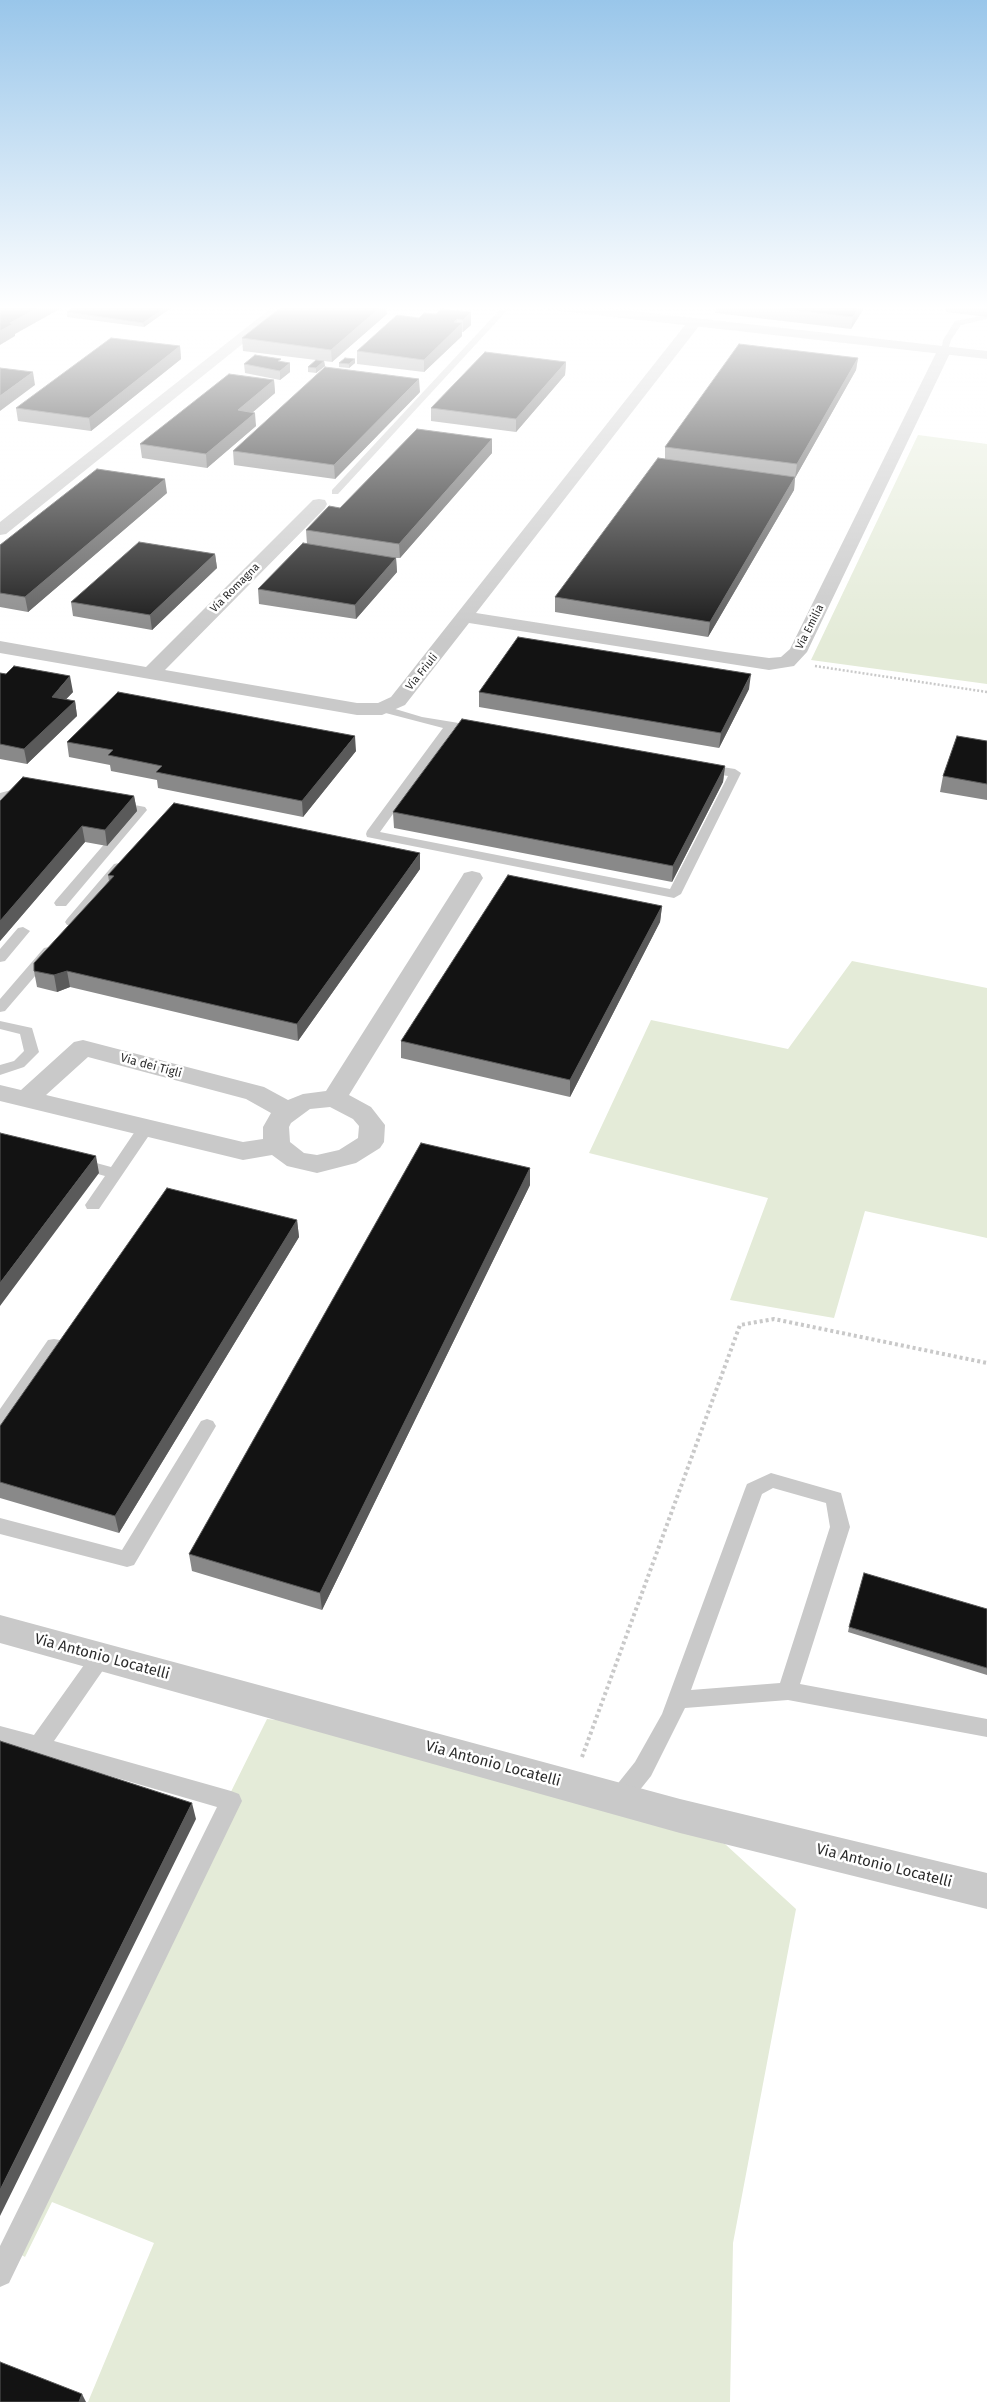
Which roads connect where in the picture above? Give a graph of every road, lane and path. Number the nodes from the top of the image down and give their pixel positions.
1 (143, 417) edge
2 (400, 417) edge
3 (621, 417) edge
4 (912, 417) edge
5 (335, 492) dead end
6 (319, 504) dead end
7 (0, 530) edge
8 (465, 617) junction
9 (0, 647) edge
10 (787, 662) junction
11 (151, 673) junction
12 (987, 692) edge
13 (382, 708) junction
14 (451, 725) junction
15 (490, 732) edge
16 (686, 765) edge
17 (38, 792) edge
18 (0, 798) edge
19 (103, 803) edge
20 (119, 867) edge
21 (472, 878) dead end
22 (61, 903) dead end
23 (23, 931) dead end
24 (0, 958) edge
25 (0, 1008) edge
26 (0, 1026) edge
27 (0, 1070) edge
28 (0, 1093) edge
29 (334, 1098) junction
30 (26, 1099) junction
31 (290, 1112) junction
32 (146, 1128) junction
33 (277, 1144) junction
34 (61, 1159) edge
35 (114, 1173) junction
36 (93, 1205) dead end
37 (54, 1346) edge
38 (987, 1363) edge
39 (0, 1423) edge
40 (207, 1426) dead end
41 (0, 1526) edge
42 (0, 1629) edge
43 (101, 1656) junction
44 (788, 1691) junction
45 (677, 1700) junction
46 (987, 1728) edge
47 (0, 1735) edge
48 (39, 1745) junction
49 (571, 1786) junction
50 (619, 1799) junction
51 (987, 1891) edge
52 (0, 2274) edge

1 - 7 street
2 - 5 lane
3 - 8 street, Via Friuli
4 - 10 street, Via Emilia
6 - 11 street, Via Romagna
8 - 10 street, Via Emilia
8 - 13 street, Via Friuli
9 - 11 street, Via Friuli
10 - 12 path
11 - 13 street, Via Friuli
13 - 14 lane
14 - 15 lane
14 - 16 lane
17 - 18 lane
19 - 22 lane
20 - 25 lane
21 - 29 street
23 - 24 lane
26 - 27 lane
28 - 30 street
29 - 31 street
29 - 33 street
30 - 31 street, Via dei Tigli
30 - 32 street
31 - 33 street
32 - 33 street
32 - 35 lane
34 - 35 lane
35 - 36 lane
37 - 39 lane
38 - 49 path
40 - 41 lane
42 - 43 street, Via Antonio Locatelli
43 - 48 lane
43 - 49 street, Via Antonio Locatelli
44 - 45 lane
44 - 45 lane
44 - 46 lane
45 - 50 lane
47 - 48 lane
48 - 52 lane
49 - 50 street, Via Antonio Locatelli
50 - 51 street, Via Antonio Locatelli

